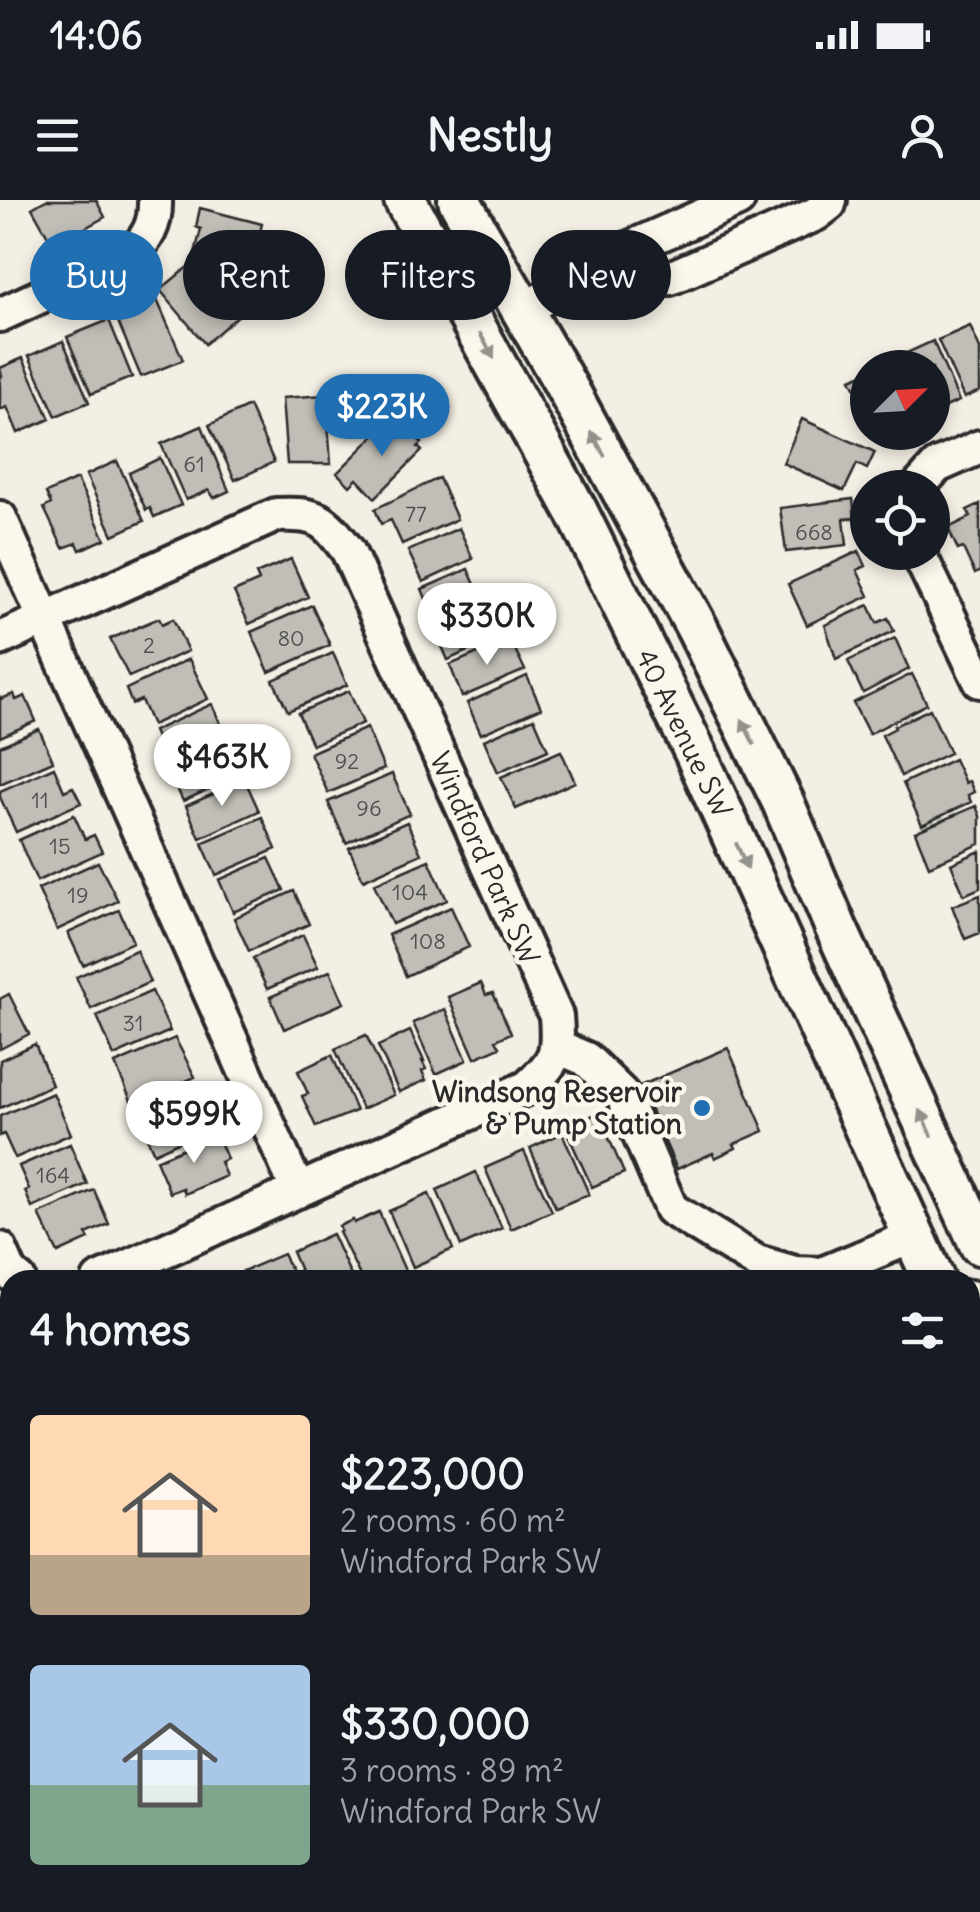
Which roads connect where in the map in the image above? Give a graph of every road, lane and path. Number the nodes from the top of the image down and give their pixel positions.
1 (154, 200) edge
2 (405, 200) edge
3 (459, 200) edge
4 (738, 200) edge
5 (830, 200) edge
6 (671, 230) edge
7 (671, 278) edge
8 (531, 304) edge
9 (521, 309) junction
10 (0, 316) edge
11 (980, 446) edge
12 (933, 470) edge
13 (0, 518) edge
14 (927, 570) edge
15 (46, 620) junction
16 (0, 639) edge
17 (980, 681) edge
18 (794, 970) junction
19 (558, 1047) junction
20 (949, 1172) junction
21 (298, 1191) junction
22 (980, 1226) edge
23 (980, 1244) edge
24 (925, 1264) edge
25 (121, 1270) edge
26 (788, 1270) edge
27 (863, 1270) edge
28 (955, 1270) edge

1 - 10 street
2 -> 18 main road, 40 Avenue SW
3 - 9 main road, 40 Avenue SW
4 - 6 street
5 - 7 street
8 - 9 street
20 -> 9 main road, 40 Avenue SW
11 - 12 street
13 - 15 street
14 - 17 street
15 - 16 street, Windford Park SW
15 - 19 street, Windford Park SW
15 - 21 street
18 - 24 main road, 40 Avenue SW
18 - 28 main road
19 - 21 street
19 - 26 street
20 - 22 main road
20 - 23 main road, 40 Avenue SW
21 - 25 street
24 - 27 street

